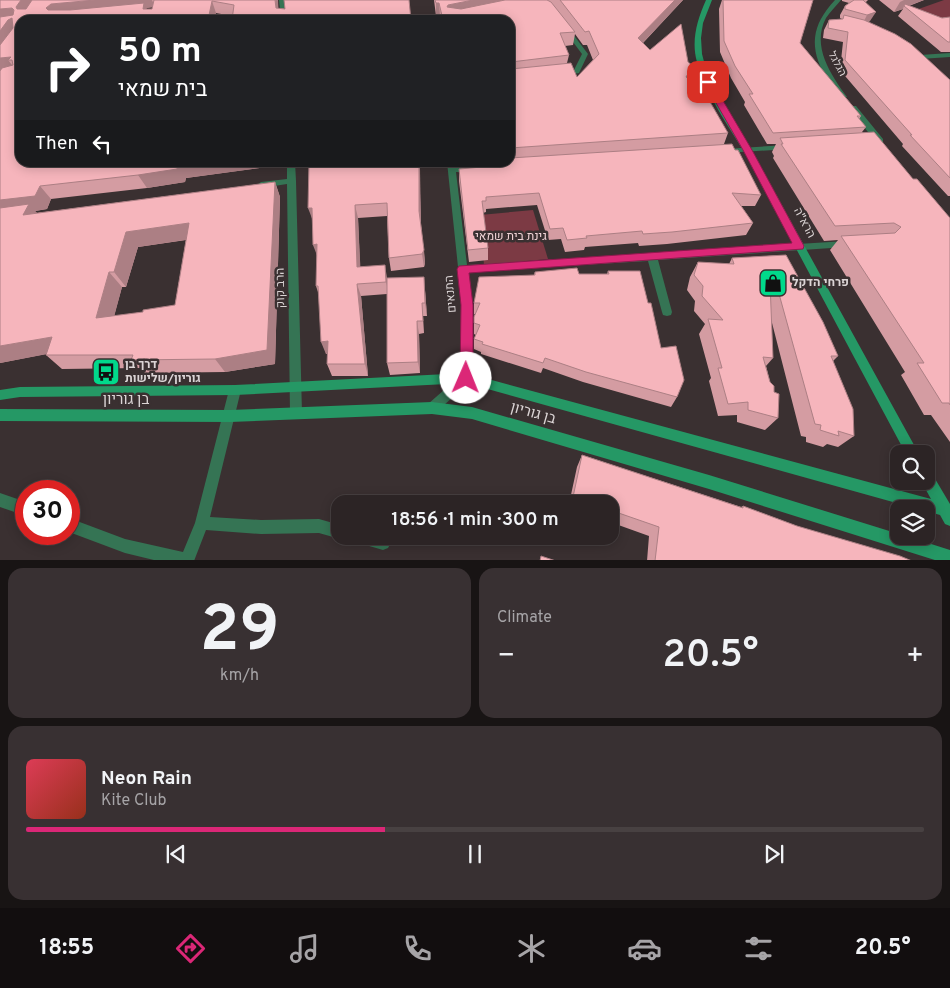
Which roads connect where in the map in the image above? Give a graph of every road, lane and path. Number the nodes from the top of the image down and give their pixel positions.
1 (282, 0) edge
2 (709, 0) edge
3 (838, 0) edge
4 (284, 15) edge
5 (563, 25) edge
6 (912, 52) edge
7 (950, 55) edge
8 (920, 57) junction
9 (926, 62) edge
10 (552, 76) edge
11 (880, 140) junction
12 (870, 141) edge
13 (795, 146) edge
14 (886, 148) edge
15 (748, 150) junction
16 (718, 152) edge
17 (291, 167) edge
18 (451, 167) edge
19 (466, 167) edge
20 (481, 168) edge
21 (292, 181) junction
22 (253, 186) edge
23 (854, 243) edge
24 (799, 246) junction
25 (652, 256) junction
26 (463, 269) junction
27 (667, 312) dead end
28 (466, 378) junction
29 (295, 386) junction
30 (235, 390) junction
31 (0, 395) edge
32 (432, 408) junction
33 (296, 413) junction
34 (0, 415) edge
35 (230, 416) junction
36 (908, 445) edge
37 (934, 490) edge
38 (0, 500) edge
39 (15, 505) edge
40 (948, 513) edge
41 (202, 524) junction
42 (80, 529) edge
43 (331, 529) edge
44 (950, 557) edge
45 (187, 560) edge

1 - 4 street
2 - 15 main road, הרא"ה
3 - 11 street, הגלגל
5 - 10 street
6 - 8 street
7 - 8 street
8 - 9 street
11 - 12 street
11 - 14 street, הגלגל
13 - 15 street
15 - 16 street
15 - 24 main road, הרא"ה
17 - 21 street, הרב קוק
18 - 26 street, התנאים
19 - 20 street
21 - 22 street
21 - 29 street, הרב קוק
23 - 24 street
24 - 25 street
24 - 36 main road, הרא"ה
25 - 26 street
25 - 27 street
26 - 28 street, התנאים
28 - 29 main road, בן גוריון
28 - 32 street
28 - 40 main road, בן גוריון
29 - 30 main road, בן גוריון
29 - 33 street, הרב קוק
30 - 31 main road, בן גוריון
30 - 35 street
32 - 33 main road, בן גוריון
32 - 44 main road, בן גוריון
33 - 35 main road, בן גוריון
34 - 35 main road, בן גוריון
35 - 41 street
37 - 40 main road
38 - 39 street
41 - 43 street
41 - 45 street
42 - 45 street

